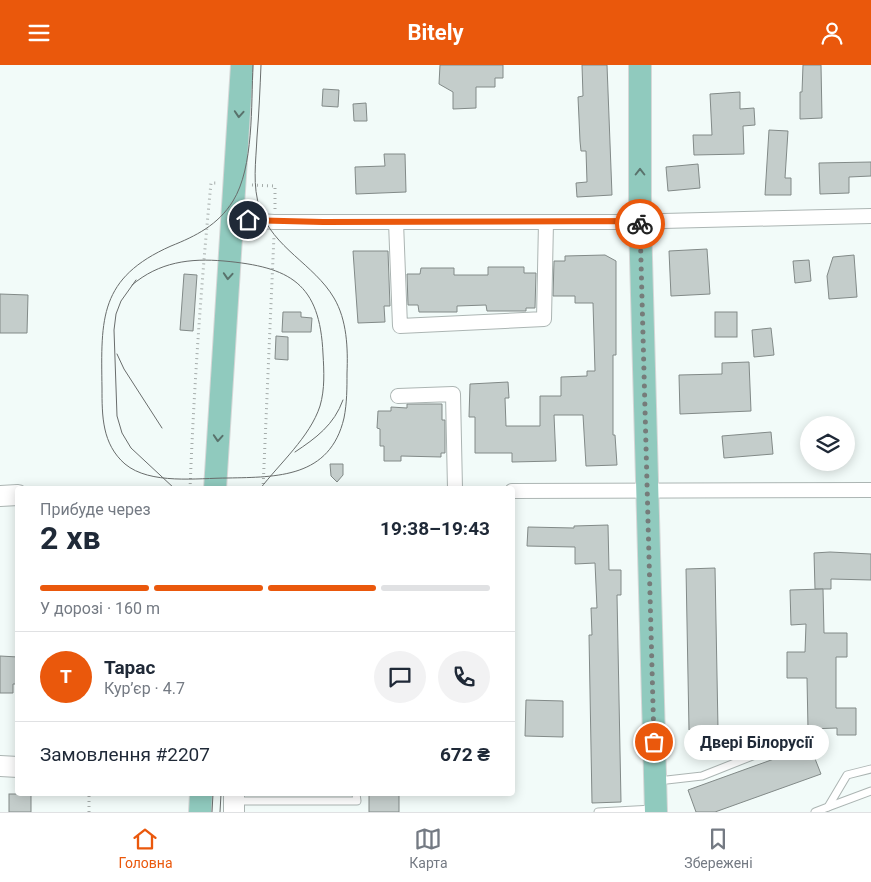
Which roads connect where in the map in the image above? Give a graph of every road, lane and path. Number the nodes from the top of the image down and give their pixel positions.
1 (242, 65) edge
2 (640, 65) edge
3 (211, 183) dead end
4 (275, 186) dead end
5 (871, 215) edge
6 (232, 219) junction
7 (640, 221) junction
8 (274, 222) junction
9 (396, 222) junction
10 (546, 222) junction
11 (398, 396) dead end
12 (190, 486) edge
13 (215, 486) edge
14 (264, 486) edge
15 (455, 486) edge
16 (871, 490) edge
17 (515, 491) edge
18 (648, 491) junction
19 (15, 495) edge
20 (0, 496) edge
21 (755, 755) dead end
22 (0, 766) edge
23 (15, 767) edge
24 (871, 769) edge
25 (655, 781) junction
26 (871, 791) edge
27 (89, 796) edge
28 (201, 796) edge
29 (356, 796) edge
30 (234, 802) edge
31 (828, 807) junction
32 (656, 810) edge
33 (89, 812) edge
34 (200, 812) edge
35 (598, 812) edge
36 (815, 812) edge

1 -> 6 main road
7 -> 2 main road
3 - 12 path
4 - 8 path
5 - 7 street
6 - 8 street
6 -> 13 main road
7 - 10 street
7 - 18 main road
8 - 9 street
8 - 14 path
9 - 10 street
9 - 10 street
11 - 15 street
16 - 18 street
17 - 18 street
18 - 25 main road
19 - 20 street
21 - 25 lane
22 - 23 street
24 - 31 lane
25 - 32 main road
26 - 31 lane
27 - 33 path
28 - 34 main road
29 - 30 lane
31 - 36 lane
32 - 35 lane

